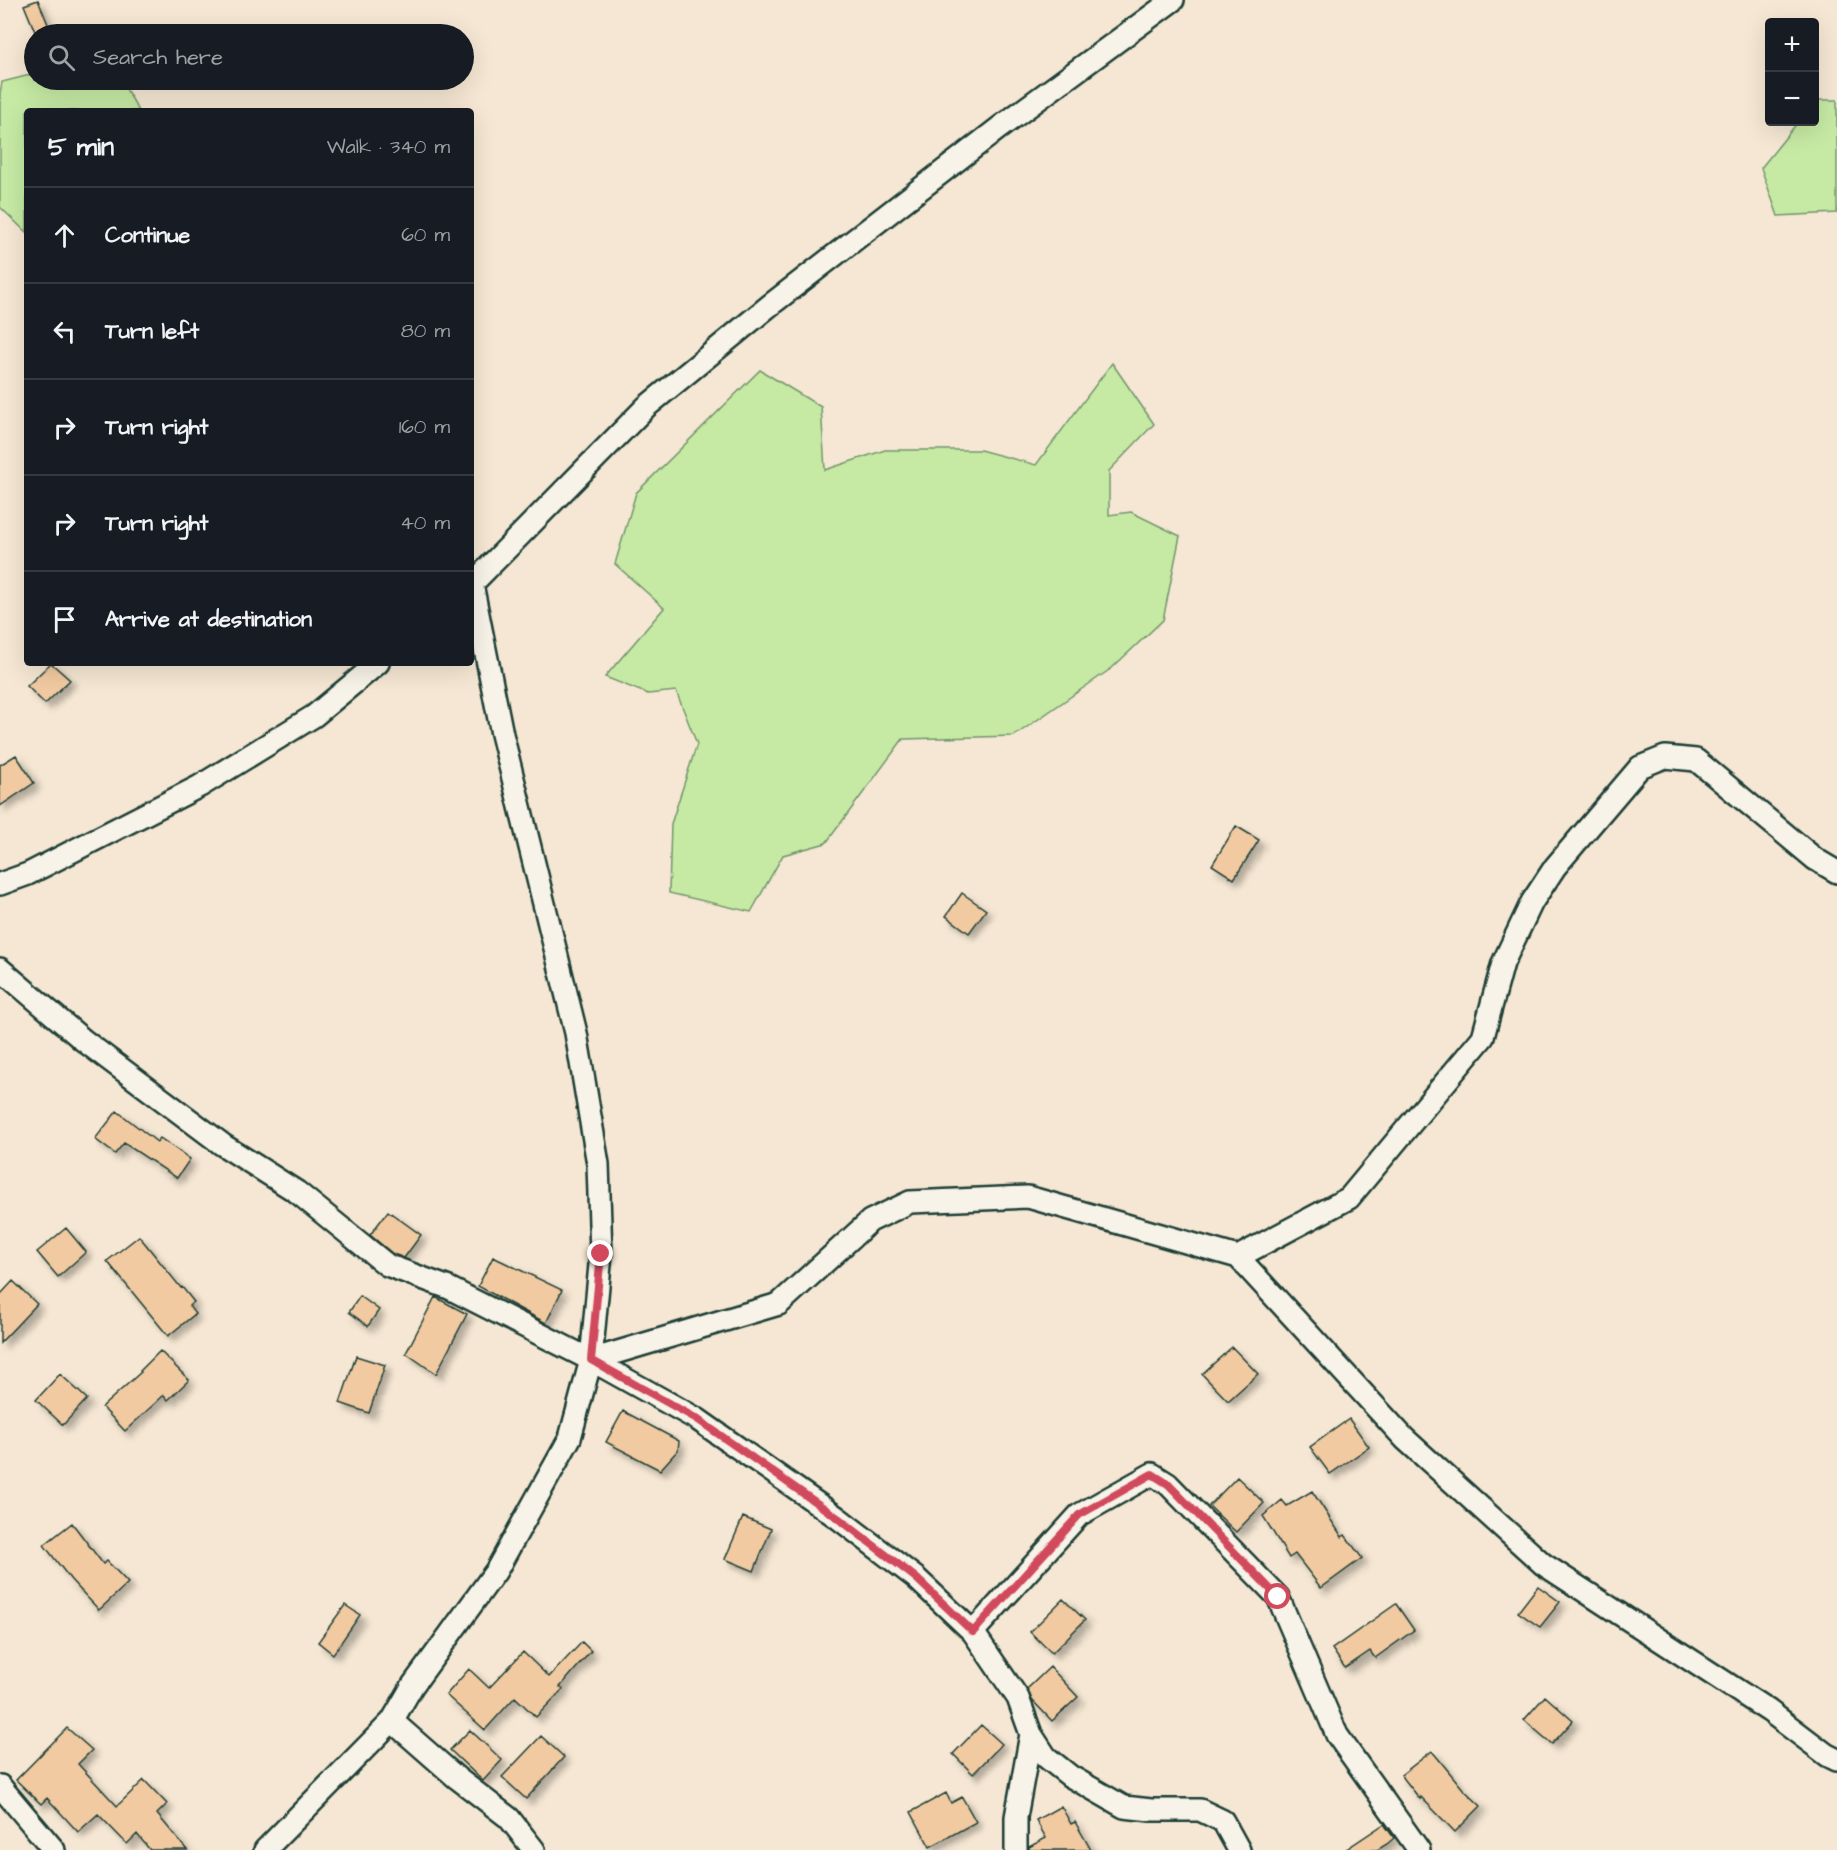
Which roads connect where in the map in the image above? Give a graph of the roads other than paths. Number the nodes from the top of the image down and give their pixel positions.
1 (1173, 0) edge
2 (474, 583) edge
3 (474, 595) edge
4 (374, 666) edge
5 (1837, 872) edge
6 (0, 884) edge
7 (0, 969) edge
8 (1238, 1257) junction
9 (591, 1360) junction
10 (973, 1632) junction
11 (392, 1721) junction
12 (1031, 1734) junction
13 (1837, 1760) edge
14 (0, 1786) edge
15 (54, 1850) edge
16 (265, 1850) edge
17 (534, 1850) edge
18 (1016, 1850) edge
19 (1239, 1850) edge
20 (1419, 1850) edge

1 - 2 street
3 - 9 street
4 - 6 street
5 - 8 street
7 - 9 street
8 - 9 street
8 - 13 street
9 - 10 street
9 - 11 street
10 - 12 street
10 - 20 street
11 - 16 street
11 - 17 street
12 - 18 street
12 - 19 street
14 - 15 street

